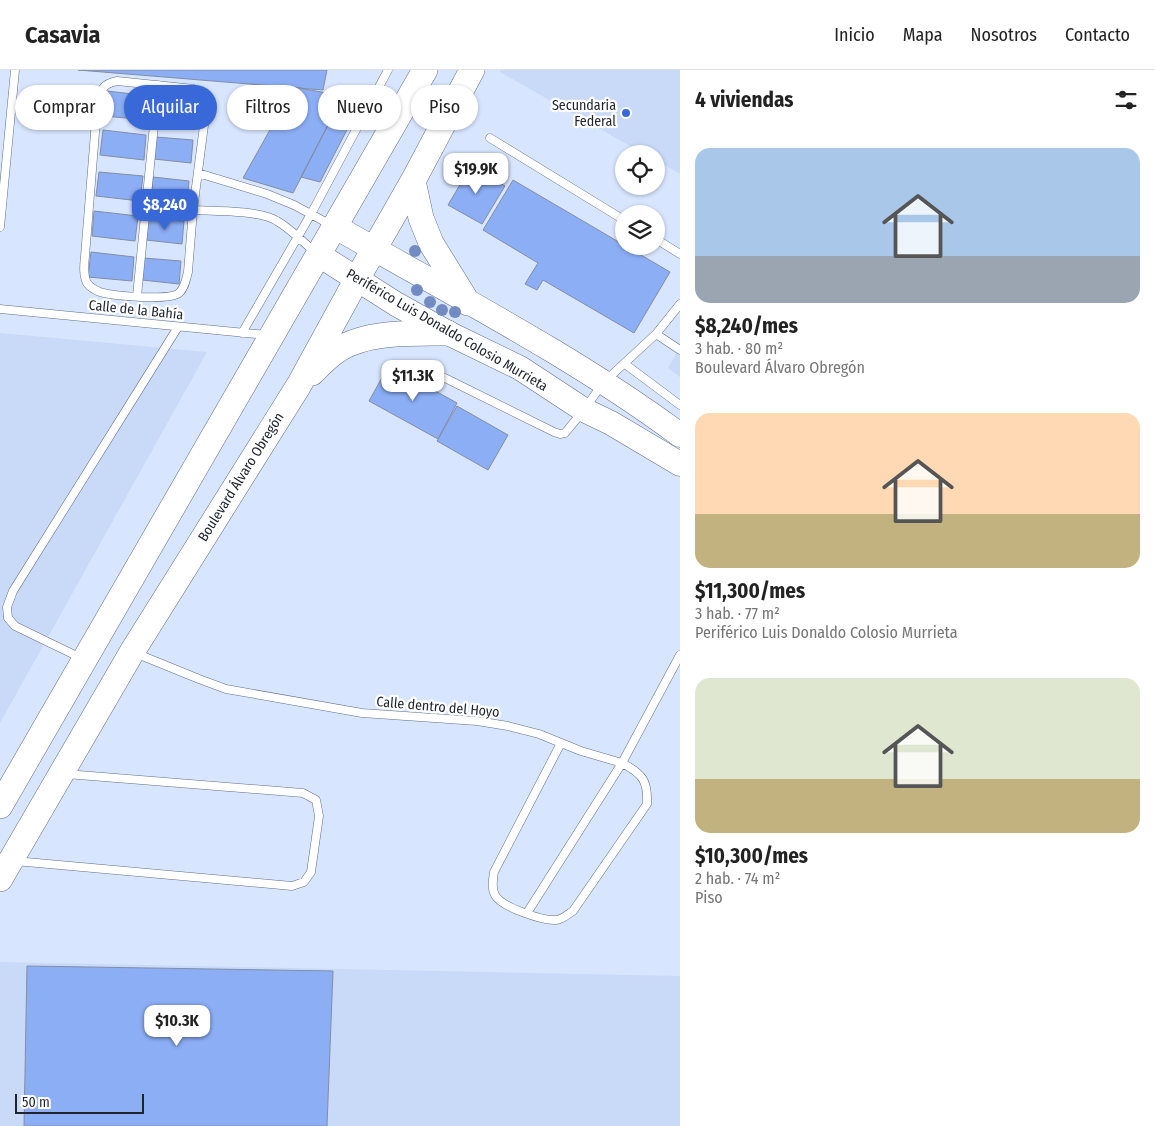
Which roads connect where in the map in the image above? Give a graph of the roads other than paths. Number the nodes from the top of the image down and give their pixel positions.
1 (15, 70) edge
2 (388, 70) edge
3 (425, 70) edge
4 (472, 70) edge
5 (158, 85) edge
6 (154, 130) edge
7 (205, 130) edge
8 (490, 138) dead end
9 (198, 174) junction
10 (413, 182) junction
11 (194, 210) junction
12 (311, 214) junction
13 (615, 214) edge
14 (334, 226) junction
15 (0, 227) edge
16 (298, 237) junction
17 (665, 245) edge
18 (374, 250) junction
19 (680, 254) edge
20 (319, 255) junction
21 (356, 279) junction
22 (137, 296) junction
23 (468, 303) junction
24 (680, 304) edge
25 (0, 309) edge
26 (178, 327) junction
27 (242, 333) junction
28 (448, 333) junction
29 (656, 334) junction
30 (270, 336) junction
31 (680, 350) edge
32 (625, 364) junction
33 (445, 378) dead end
34 (604, 384) junction
35 (299, 385) junction
36 (680, 405) edge
37 (584, 410) junction
38 (680, 435) edge
39 (680, 464) edge
40 (132, 652) junction
41 (680, 655) edge
42 (85, 660) junction
43 (561, 743) junction
44 (622, 763) junction
45 (60, 774) junction
46 (0, 806) edge
47 (5, 870) edge
48 (527, 913) junction

1 - 15 lane
2 - 12 lane
3 - 14 highway
4 - 10 highway, Boulevard Álvaro Obregón
5 - 22 lane
6 - 22 lane
7 - 9 lane
8 - 13 lane
9 - 11 lane
9 - 12 lane
10 - 18 highway, Boulevard Álvaro Obregón
10 - 23 highway
11 - 16 lane
11 - 22 lane
12 - 14 lane
12 - 16 lane
14 - 18 main road
14 - 20 highway
16 - 20 lane
16 - 27 lane
17 - 19 lane
18 - 21 highway, Boulevard Álvaro Obregón
18 - 23 main road
20 - 21 main road, Periférico Luis Donaldo Colosio Murrieta
20 - 30 highway
21 - 28 main road, Periférico Luis Donaldo Colosio Murrieta
21 - 35 highway, Boulevard Álvaro Obregón
23 - 34 main road
24 - 29 lane
25 - 26 lane, Calle de la Bahía
26 - 27 lane, Calle de la Bahía
26 - 42 lane
27 - 30 lane, Calle de la Bahía
28 - 35 highway
28 - 37 main road, Periférico Luis Donaldo Colosio Murrieta
29 - 31 lane
29 - 32 lane
30 - 42 highway
32 - 34 lane
32 - 36 lane
33 - 37 lane
34 - 37 lane
34 - 38 main road
35 - 40 highway, Boulevard Álvaro Obregón
37 - 39 main road, Periférico Luis Donaldo Colosio Murrieta
40 - 43 lane, Calle dentro del Hoyo
40 - 45 highway, Boulevard Álvaro Obregón
41 - 44 lane
42 - 46 highway
43 - 44 lane, Calle dentro del Hoyo
43 - 48 lane, Calle dentro del Hoyo
44 - 48 lane
44 - 48 lane, Calle dentro del Hoyo
45 - 47 highway, Boulevard Álvaro Obregón
45 - 47 lane

